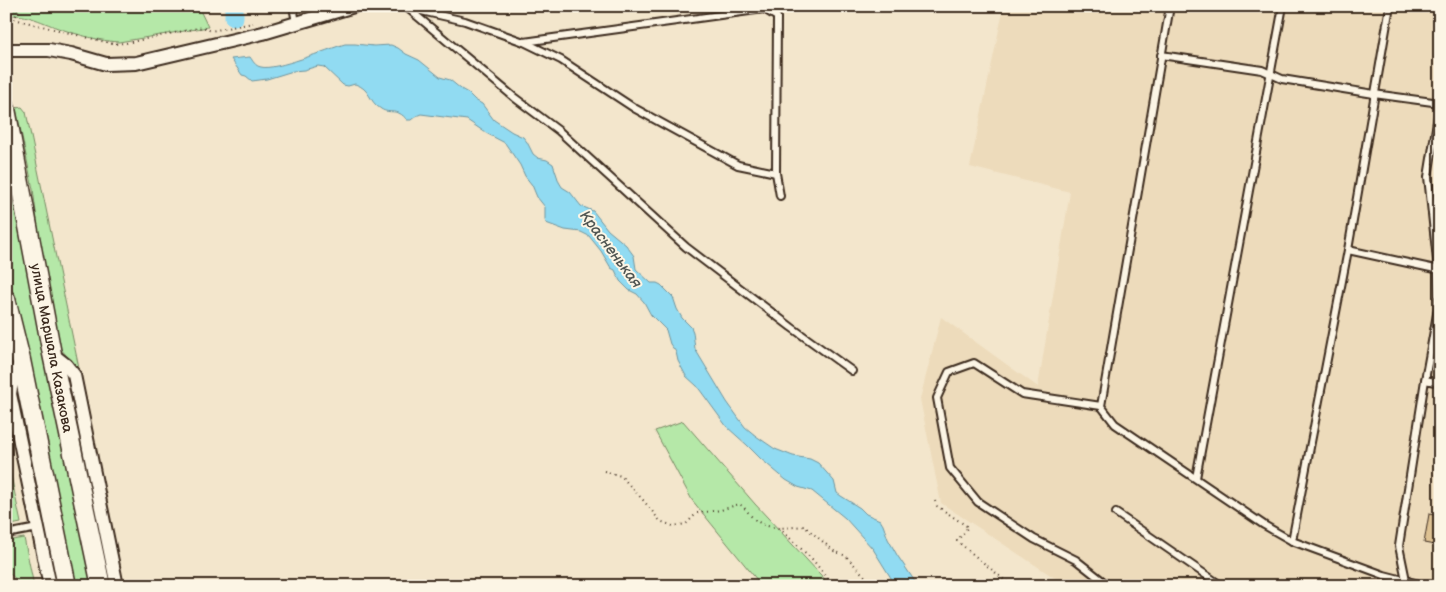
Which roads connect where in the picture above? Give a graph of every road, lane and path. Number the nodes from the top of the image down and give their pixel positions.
1 (20, 6) edge
2 (293, 6) edge
3 (354, 6) edge
4 (1170, 6) edge
5 (1283, 6) edge
6 (1390, 6) edge
7 (406, 7) edge
8 (256, 22) dead end
9 (296, 23) junction
10 (524, 42) junction
11 (6, 50) edge
12 (1161, 55) junction
13 (1271, 74) junction
14 (1374, 94) junction
15 (1440, 103) edge
16 (6, 109) edge
17 (776, 173) junction
18 (780, 196) dead end
19 (1348, 250) junction
20 (1439, 270) edge
21 (6, 298) edge
22 (52, 354) junction
23 (21, 360) junction
24 (852, 370) dead end
25 (1425, 380) junction
26 (1440, 383) edge
27 (1101, 406) junction
28 (604, 471) dead end
29 (1196, 478) junction
30 (935, 501) dead end
31 (1116, 513) dead end
32 (38, 528) junction
33 (779, 528) junction
34 (6, 534) edge
35 (1292, 541) junction
36 (1404, 583) edge
37 (50, 586) edge
38 (67, 586) edge
39 (101, 586) edge
40 (117, 586) edge
41 (834, 586) edge
42 (874, 586) edge
43 (1013, 586) edge
44 (1109, 586) edge
45 (1222, 586) edge
46 (1427, 586) edge

1 - 8 path
2 - 9 lane
3 - 9 street
4 - 12 lane
5 - 13 lane
6 - 14 lane
7 - 10 lane
7 - 24 lane
9 - 11 street
10 - 17 lane
10 - 17 lane
12 - 13 lane
12 - 27 lane
13 - 14 lane
13 - 29 lane
14 - 15 lane
14 - 19 lane
15 - 20 lane
16 - 22 main road, улица Маршала Казакова
17 - 18 lane
19 - 20 lane
19 - 35 lane
20 - 25 lane
21 - 23 main road
22 - 39 main road, улица Маршала Казакова
22 - 40 street
23 - 32 street
23 - 38 main road
25 - 26 lane
25 - 36 lane
27 - 29 lane
27 - 44 lane
28 - 33 path
29 - 35 lane
30 - 43 path
31 - 45 lane
32 - 34 lane
32 - 37 street
33 - 41 path
33 - 42 path
35 - 36 lane
36 - 46 lane

